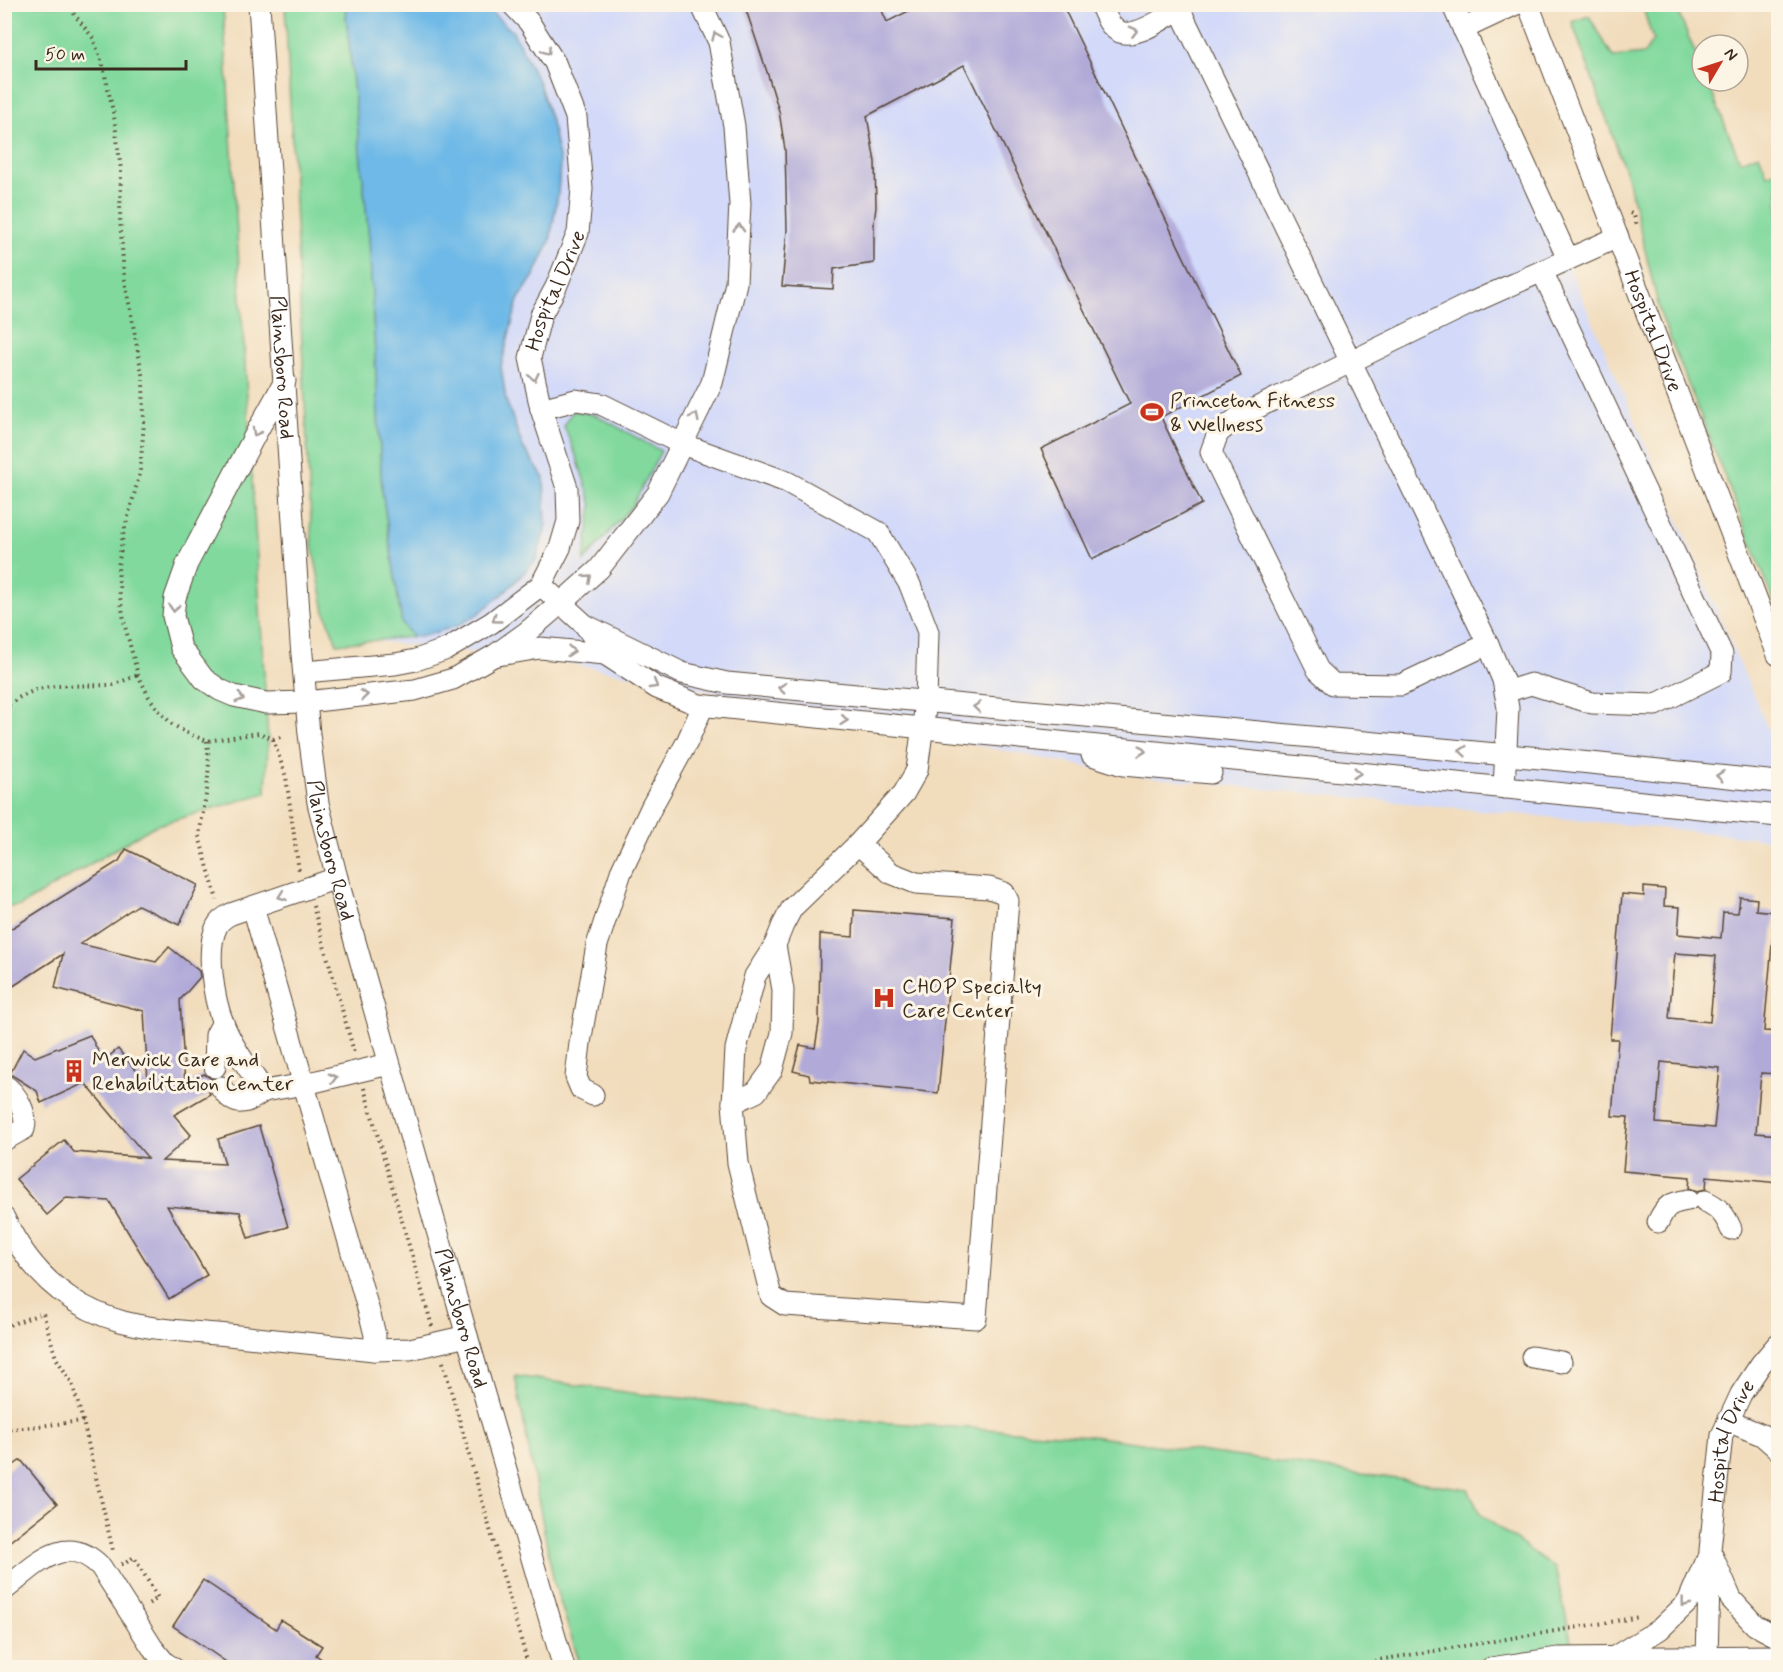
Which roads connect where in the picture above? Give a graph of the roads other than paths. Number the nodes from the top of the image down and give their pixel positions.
1 (259, 4) edge
2 (512, 4) edge
3 (701, 4) edge
4 (1100, 4) edge
5 (1452, 4) edge
6 (1516, 4) edge
7 (1528, 4) edge
8 (1178, 7) edge
9 (1463, 28) junction
10 (1618, 237) junction
11 (1568, 259) junction
12 (1542, 271) junction
13 (1351, 362) junction
14 (285, 381) junction
15 (541, 409) junction
16 (682, 444) junction
17 (541, 585) junction
18 (561, 603) junction
19 (585, 625) junction
20 (1488, 644) junction
21 (605, 654) junction
22 (495, 655) junction
23 (1779, 655) edge
24 (304, 672) junction
25 (1505, 692) junction
26 (306, 702) junction
27 (926, 702) junction
28 (702, 706) junction
29 (924, 729) junction
30 (1506, 755) junction
31 (1779, 782) edge
32 (1504, 788) junction
33 (1779, 816) edge
34 (858, 844) junction
35 (337, 878) junction
36 (253, 907) junction
37 (775, 945) junction
38 (223, 1022) junction
39 (389, 1064) junction
40 (305, 1084) junction
41 (4, 1085) edge
42 (264, 1091) junction
43 (593, 1095) dead end
44 (733, 1103) junction
45 (4, 1140) edge
46 (4, 1218) edge
47 (1658, 1222) dead end
48 (1731, 1229) dead end
49 (467, 1336) junction
50 (1779, 1344) edge
51 (374, 1350) junction
52 (1532, 1357) dead end
53 (1561, 1362) dead end
54 (1728, 1421) junction
55 (1779, 1449) edge
56 (1710, 1550) junction
57 (4, 1590) edge
58 (1779, 1636) edge
59 (1707, 1656) junction
60 (1779, 1656) edge
61 (1616, 1657) junction
62 (181, 1664) edge
63 (564, 1668) edge
64 (1491, 1668) edge

1 - 14 street, Plainsboro Road
2 -> 15 street, Hospital Drive
16 -> 3 street
4 -> 8 street
5 - 9 street
6 - 9 street
7 - 10 street, Hospital Drive
8 - 13 street
9 - 11 street
10 - 11 street
10 - 23 street, Hospital Drive
11 - 12 street
12 - 13 street
12 - 25 street
13 - 20 street
13 - 20 street
14 - 24 street, Plainsboro Road
14 -> 26 street
15 - 16 street
15 - 17 street, Hospital Drive
18 -> 16 street
16 - 27 street
17 - 18 street
17 -> 24 street
18 - 19 street
18 - 22 street
19 - 21 street
27 -> 19 street
20 - 25 street
22 -> 21 street
21 -> 28 street
26 -> 22 street
24 - 26 street, Plainsboro Road
25 - 30 street
26 - 35 street, Plainsboro Road
27 - 29 street
30 -> 27 street
28 -> 29 street
28 - 43 street
29 -> 32 street
29 - 34 street
31 -> 30 street
30 - 32 street
32 - 33 street
34 - 37 street
34 - 44 street
35 -> 36 street
35 - 39 street, Plainsboro Road
36 - 38 street
36 - 40 street
37 - 44 street
37 - 44 street
38 - 42 street
38 - 42 street
40 -> 39 street
39 - 49 street, Plainsboro Road
40 - 42 street
40 - 51 street
41 - 45 street
46 - 51 street
47 - 48 street
49 - 51 street
49 - 63 street, Plainsboro Road
50 - 54 street, Hospital Drive
52 - 53 street
54 - 55 street
54 - 56 street, Hospital Drive
56 - 58 street
56 - 59 street
56 -> 61 street
57 - 62 street
59 - 60 street
59 - 61 street
61 - 64 street

